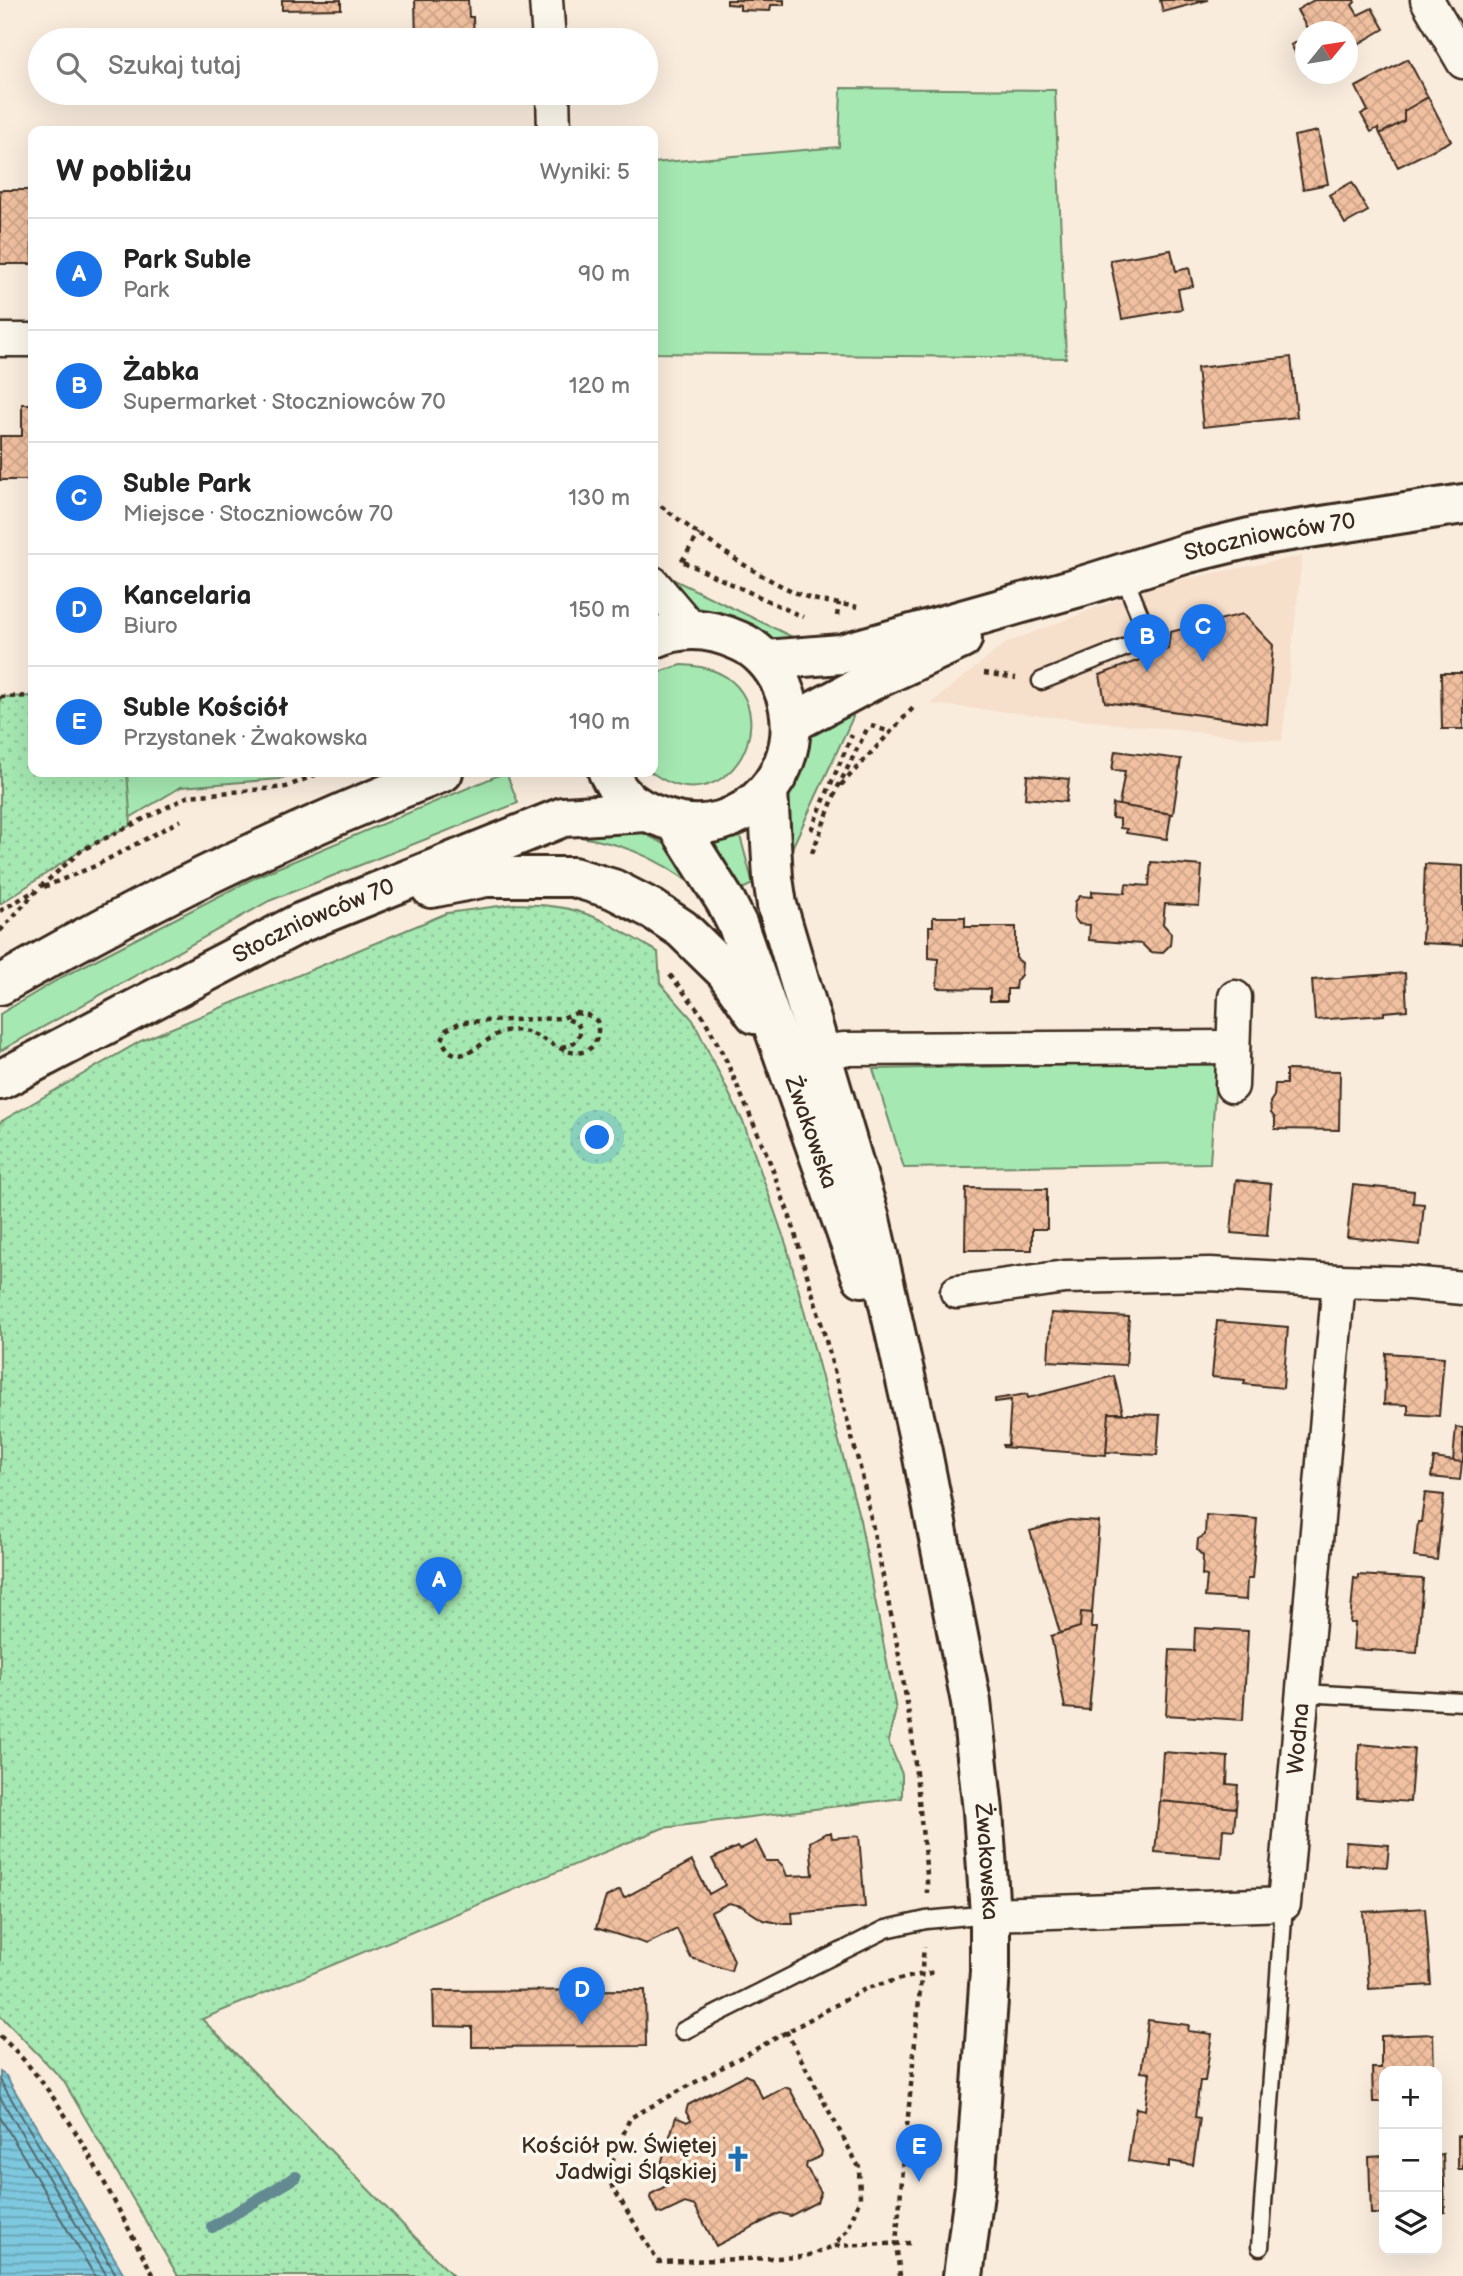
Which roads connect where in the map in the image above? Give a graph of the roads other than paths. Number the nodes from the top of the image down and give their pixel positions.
1 (545, 0) edge
2 (1427, 0) edge
3 (548, 28) edge
4 (1463, 62) edge
5 (553, 105) edge
6 (554, 126) edge
7 (0, 340) edge
8 (28, 340) edge
9 (1463, 504) edge
10 (1124, 573) junction
11 (1079, 587) junction
12 (658, 589) edge
13 (692, 629) junction
14 (658, 636) edge
15 (766, 660) junction
16 (1041, 681) dead end
17 (792, 723) junction
18 (430, 777) edge
19 (611, 777) edge
20 (768, 791) junction
21 (662, 818) junction
22 (340, 906) junction
23 (0, 985) edge
24 (1235, 996) dead end
25 (1233, 1047) junction
26 (819, 1052) junction
27 (0, 1080) edge
28 (1232, 1086) dead end
29 (802, 1103) junction
30 (1339, 1281) junction
31 (1463, 1288) edge
32 (957, 1292) dead end
33 (922, 1452) junction
34 (1303, 1693) junction
35 (1463, 1702) edge
36 (1284, 1905) junction
37 (990, 1914) junction
38 (683, 2031) dead end
39 (1260, 2247) dead end
40 (963, 2276) edge

1 - 3 street
2 - 4 street
5 - 6 street
7 - 8 street
9 - 10 street, Stoczniowców 70
10 - 11 street, Stoczniowców 70
10 - 16 lane
11 - 15 street, Stoczniowców 70
11 - 17 street, Stoczniowców 70
12 - 13 street
13 - 14 street
13 - 15 street
15 - 17 street
17 - 20 street
18 - 23 street
19 - 21 street, Żwakowska
20 - 21 street, Stoczniowców 70
20 - 26 street, Żwakowska
21 - 22 street, Stoczniowców 70
21 - 29 street, Żwakowska
22 - 27 street, Stoczniowców 70
22 - 29 street
24 - 25 street
25 - 26 street, Żwakowska
25 - 28 street
26 - 33 street, Żwakowska
29 - 33 street, Żwakowska
30 - 31 street
30 - 32 street
30 - 34 street, Wodna
33 - 37 street, Żwakowska
34 - 35 lane
34 - 36 street, Wodna
36 - 37 street
36 - 39 lane
37 - 38 lane
37 - 40 street, Żwakowska

